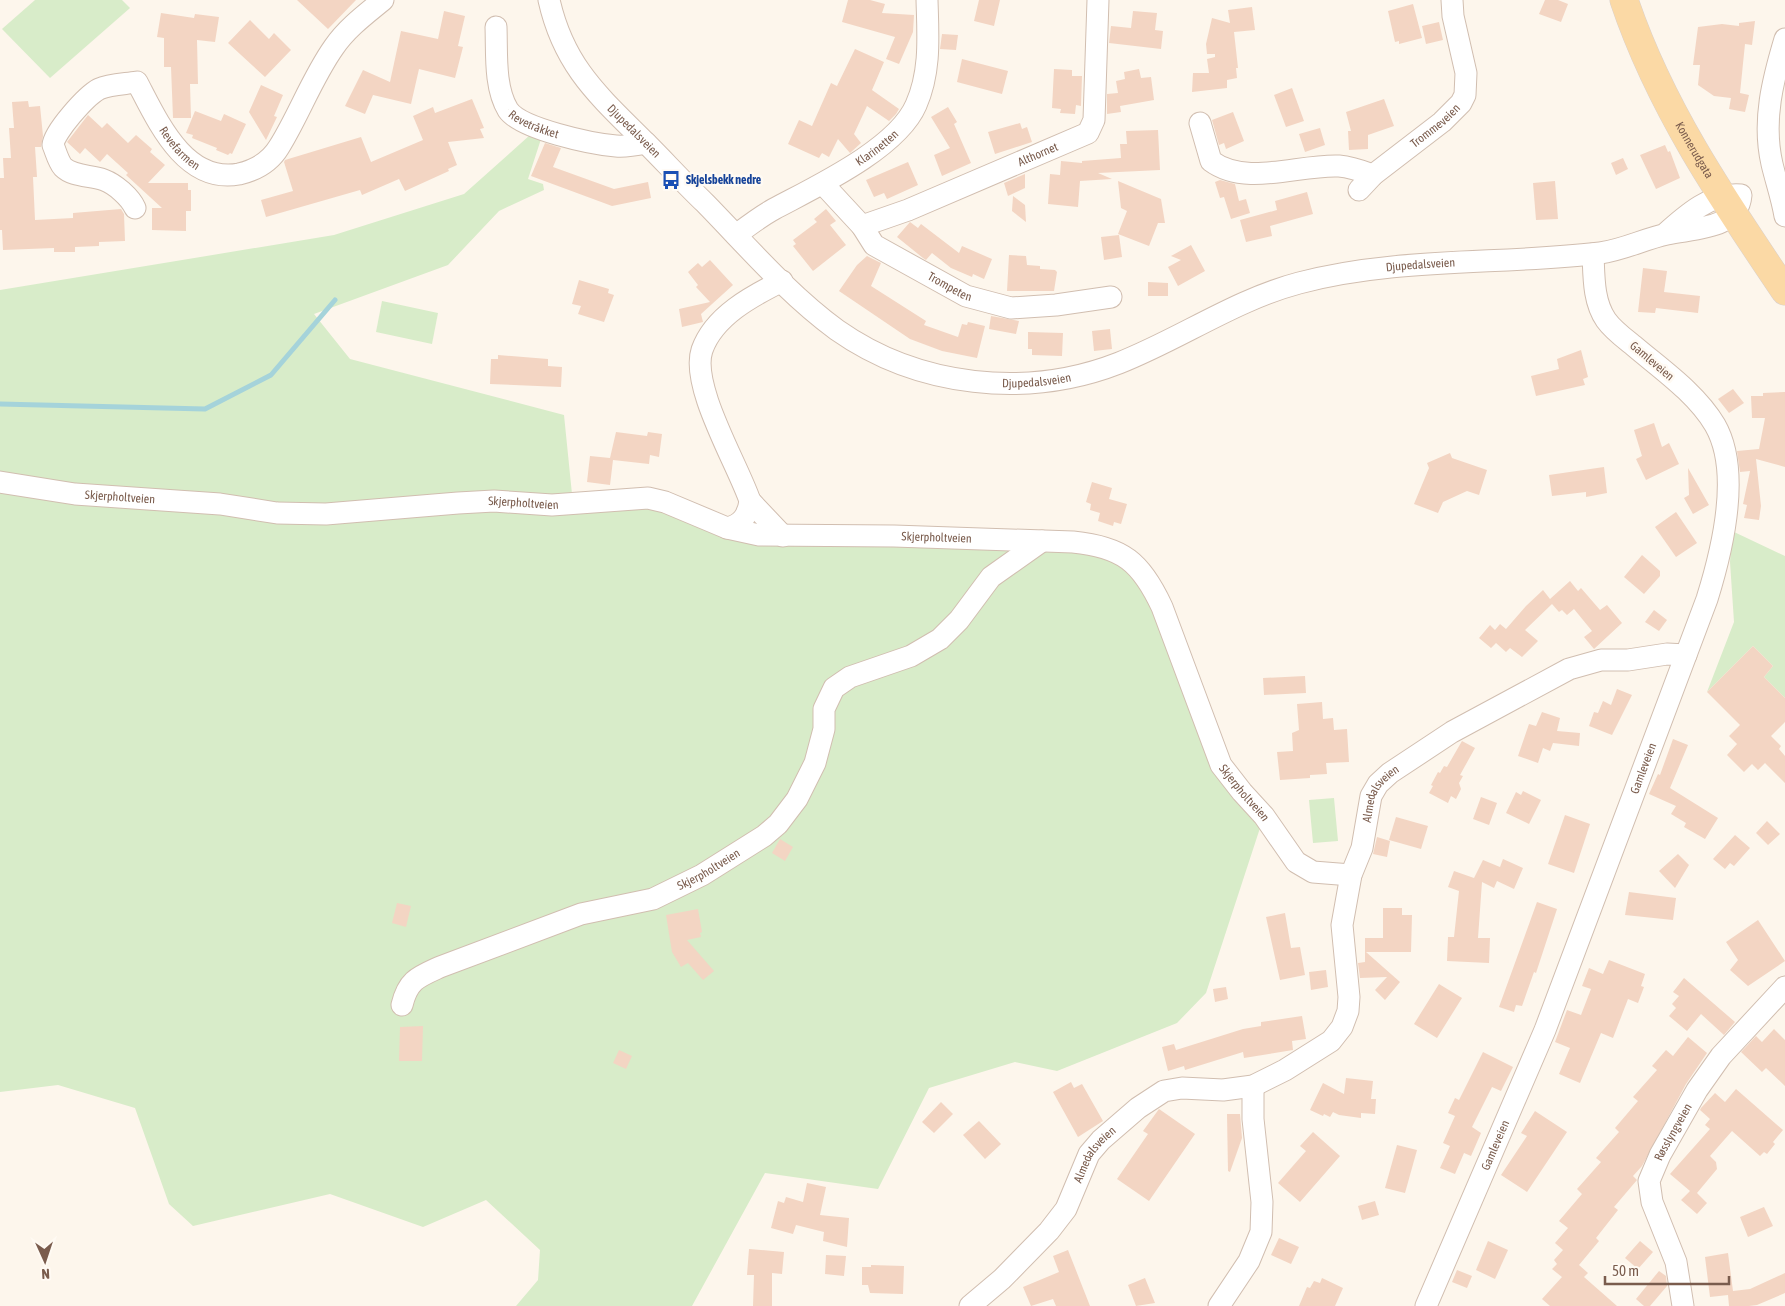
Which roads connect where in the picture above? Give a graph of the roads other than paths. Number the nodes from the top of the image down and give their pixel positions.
1 (383, 0) edge
2 (927, 0) edge
3 (1098, 0) edge
4 (1452, 0) edge
5 (1624, 0) edge
6 (1636, 0) edge
7 (551, 9) edge
8 (496, 27) dead end
9 (1785, 39) edge
10 (1777, 97) edge
11 (1200, 122) dead end
12 (646, 143) junction
13 (824, 185) junction
14 (1782, 187) edge
15 (1732, 201) junction
16 (136, 208) dead end
17 (1785, 216) edge
18 (862, 226) junction
19 (736, 235) junction
20 (1593, 254) junction
21 (1785, 262) edge
22 (782, 281) junction
23 (1785, 291) edge
24 (1111, 297) dead end
25 (0, 482) edge
26 (750, 501) junction
27 (727, 528) junction
28 (783, 536) junction
29 (1042, 541) junction
30 (1686, 655) junction
31 (1351, 875) junction
32 (1785, 987) edge
33 (402, 1005) dead end
34 (1254, 1086) junction
35 (978, 1304) edge
36 (1219, 1306) edge
37 (1426, 1306) edge
38 (1683, 1306) edge

1 - 16 street, Revefarmen
2 - 13 street, Klarinetten
3 - 18 street, Althornet
4 - 11 street, Trommeveien
5 - 15 main road, Konnerudgata
6 - 15 main road, Konnerudgata
7 - 12 street, Djupedalsveien
8 - 12 street, Revetråkket
9 - 10 street
10 - 14 street
12 - 19 street, Djupedalsveien
13 - 18 street, Trompeten
13 - 19 street, Klarinetten
14 - 17 street
15 - 20 street, Djupedalsveien
15 - 21 main road, Konnerudgata
15 - 23 main road, Konnerudgata
18 - 24 street, Trompeten
19 - 22 street, Djupedalsveien
20 - 22 street, Djupedalsveien
20 - 30 street, Gamleveien
22 - 26 street
25 - 27 street, Skjerpholtveien
26 - 27 street
26 - 28 street
27 - 28 street, Skjerpholtveien
28 - 29 street, Skjerpholtveien
29 - 31 street, Skjerpholtveien
29 - 33 street, Skjerpholtveien
30 - 31 street, Almedalsveien
30 - 37 street, Gamleveien
31 - 34 street, Almedalsveien
32 - 38 street, Røsslyngveien
34 - 35 street, Almedalsveien
34 - 36 street

